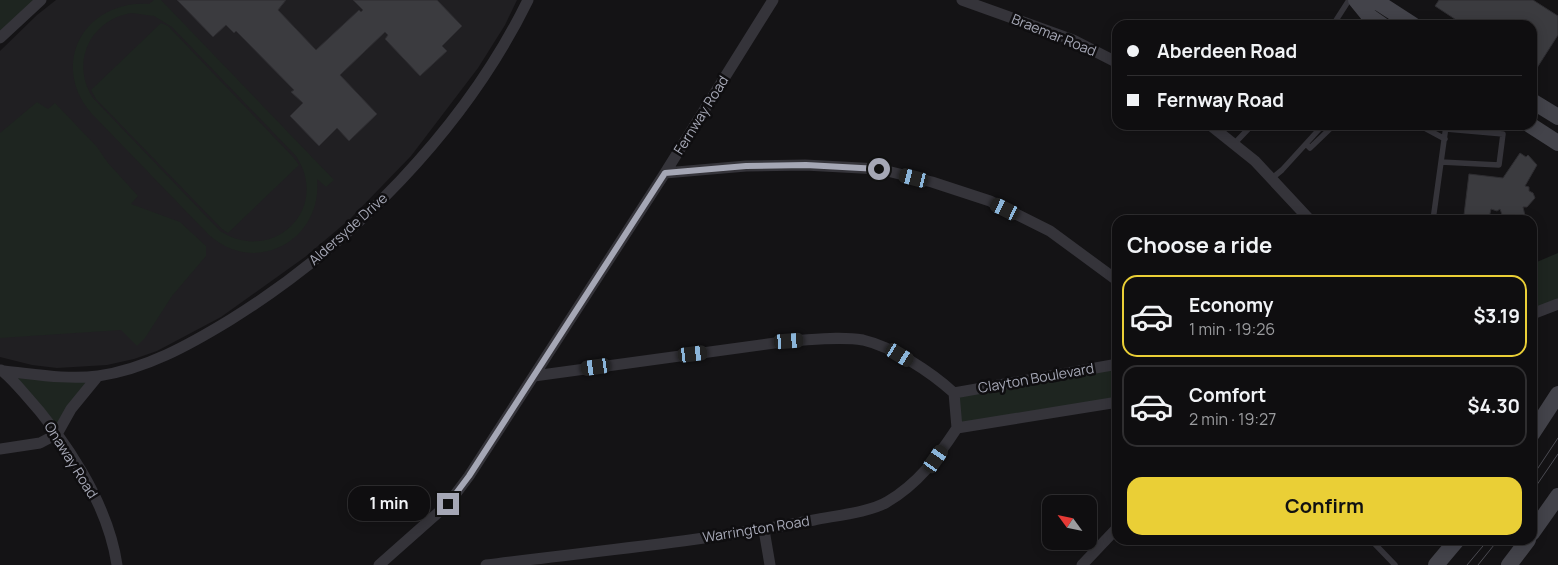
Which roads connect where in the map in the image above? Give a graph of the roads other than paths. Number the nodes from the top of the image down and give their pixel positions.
1 (42, 0) edge
2 (528, 0) edge
3 (773, 0) edge
4 (962, 0) edge
5 (1350, 0) edge
6 (1356, 0) edge
7 (1369, 0) edge
8 (1336, 20) edge
9 (1375, 20) edge
10 (1405, 20) edge
11 (0, 38) edge
12 (1112, 60) edge
13 (1537, 104) edge
14 (1558, 117) edge
15 (1216, 130) edge
16 (1247, 130) edge
17 (1319, 130) edge
18 (1329, 130) edge
19 (1429, 130) edge
20 (1445, 130) edge
21 (1470, 130) edge
22 (1537, 130) edge
23 (1444, 138) junction
24 (1558, 143) edge
25 (1234, 144) junction
26 (1306, 144) junction
27 (1441, 162) junction
28 (665, 173) junction
29 (1271, 178) junction
30 (1305, 215) edge
31 (1435, 215) edge
32 (1112, 276) edge
33 (1558, 304) edge
34 (1537, 312) edge
35 (1112, 365) edge
36 (2, 370) edge
37 (98, 376) junction
38 (534, 376) junction
39 (954, 392) junction
40 (1558, 394) edge
41 (1112, 403) edge
42 (1537, 426) edge
43 (957, 428) junction
44 (58, 434) junction
45 (0, 449) edge
46 (1558, 496) edge
47 (1537, 526) edge
48 (764, 530) junction
49 (1112, 533) edge
50 (1376, 545) edge
51 (1453, 545) edge
52 (1524, 545) edge
53 (117, 565) edge
54 (379, 565) edge
55 (486, 565) edge
56 (770, 565) edge
57 (1082, 565) edge
58 (1395, 565) edge
59 (1436, 565) edge
60 (1509, 565) edge

1 - 11 street
2 - 37 street, Aldersyde Drive
3 - 28 street, Fernway Road
4 - 12 street, Braemar Road
5 - 8 lane
6 - 9 main road
7 - 10 main road
13 - 14 main road
15 - 25 street
16 - 25 lane
17 - 26 lane
18 - 26 lane
19 - 23 lane
20 - 23 lane
21 - 27 lane
22 - 24 main road
23 - 27 lane
25 - 29 street
26 - 29 lane
27 - 31 lane
28 - 32 street
28 - 38 street, Fernway Road
29 - 30 street
33 - 34 street
35 - 39 street, Clayton Boulevard
36 - 37 street, Aldersyde Drive
36 - 44 street, Onaway Road
37 - 44 street
38 - 39 street
38 - 54 street, Fernway Road
39 - 43 street
40 - 42 main road
41 - 43 street
43 - 48 street, Warrington Road
44 - 45 street
44 - 53 street, Onaway Road
46 - 47 main road
48 - 55 street, Warrington Road
48 - 56 street
49 - 57 street
50 - 58 lane
51 - 59 main road
52 - 60 main road

